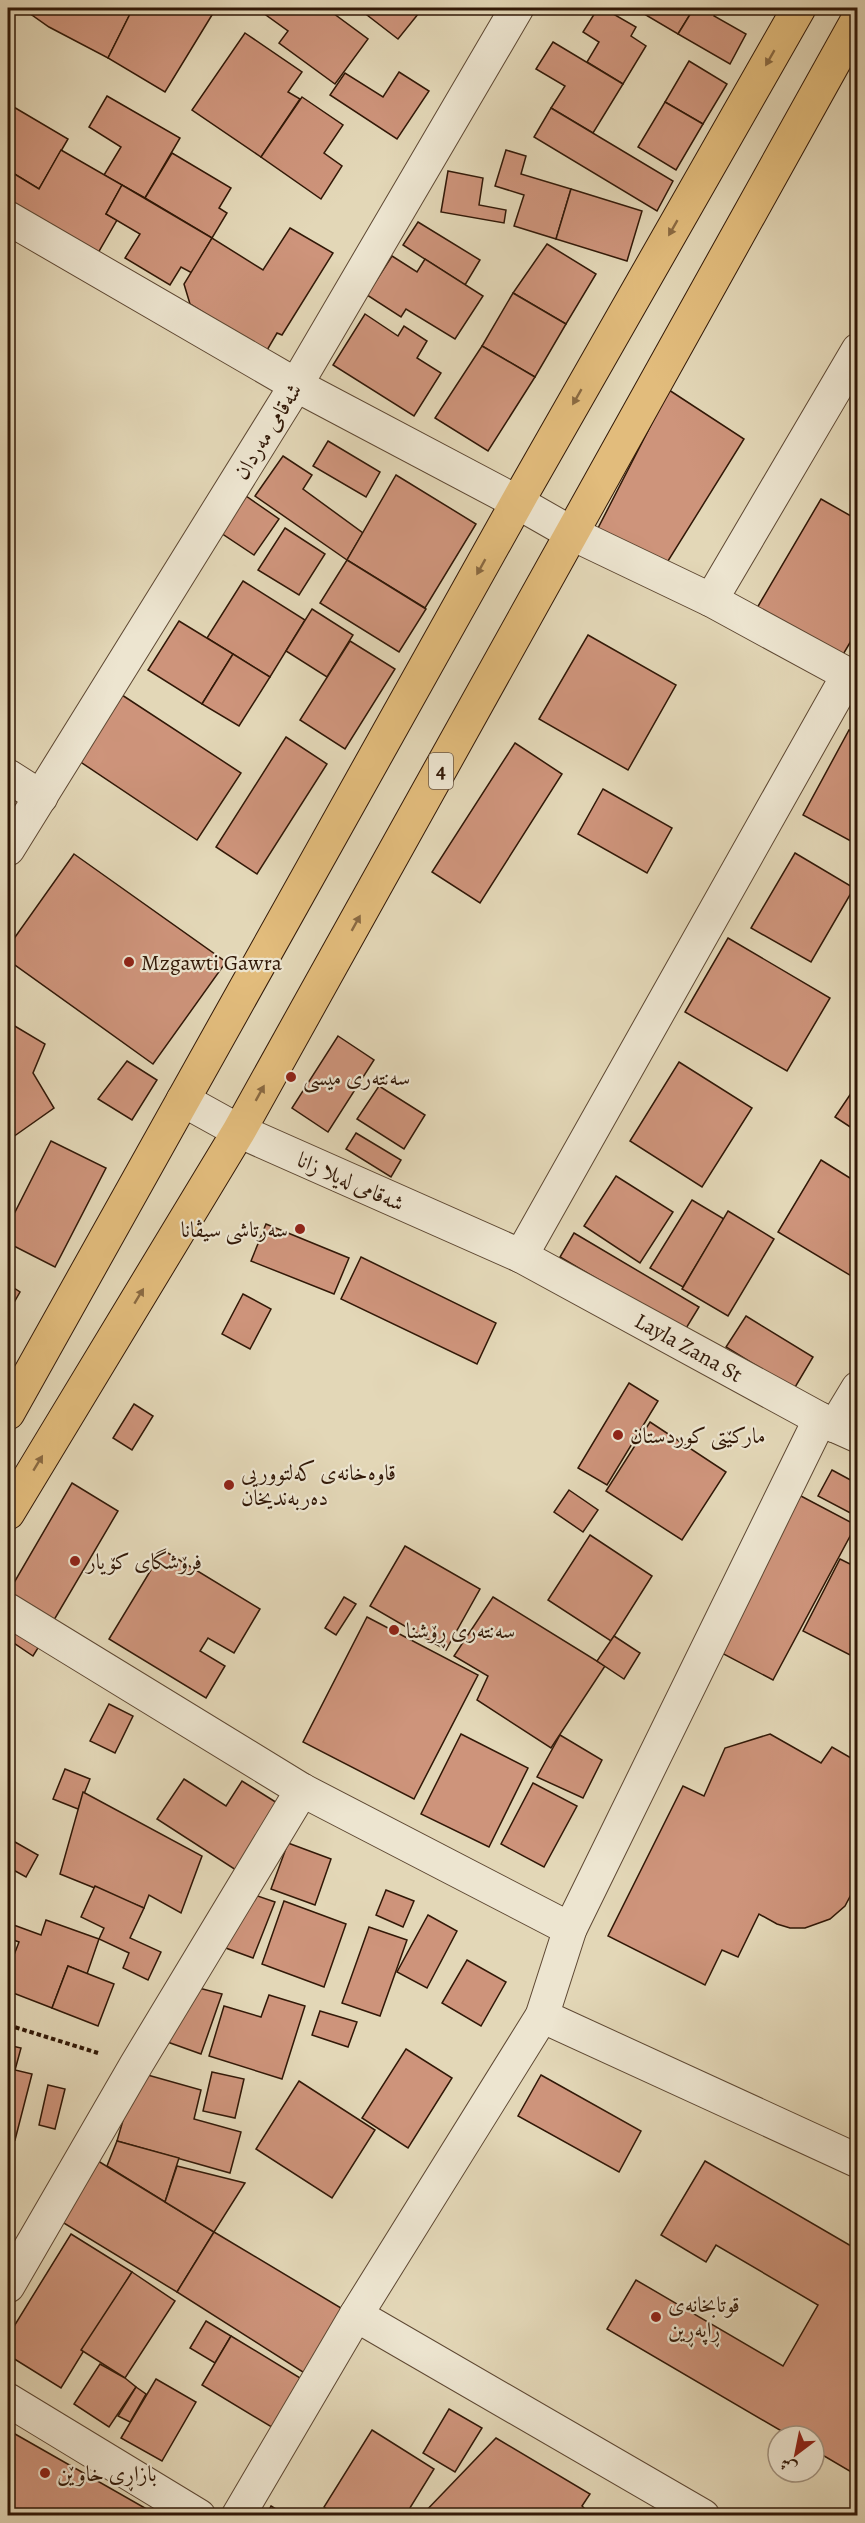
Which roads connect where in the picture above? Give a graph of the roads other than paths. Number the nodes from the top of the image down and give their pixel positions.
1 (517, 8) edge
2 (799, 8) edge
3 (858, 19) edge
4 (8, 218) edge
5 (858, 350) edge
6 (296, 386) junction
7 (517, 502) junction
8 (573, 534) junction
9 (711, 600) junction
10 (853, 678) edge
11 (8, 776) edge
12 (41, 796) junction
13 (8, 849) edge
14 (183, 1100) junction
15 (239, 1131) junction
16 (521, 1256) junction
17 (858, 1388) edge
18 (8, 1413) edge
19 (838, 1427) edge
20 (8, 1513) edge
21 (8, 1610) edge
22 (302, 1790) junction
23 (570, 1929) junction
24 (542, 2016) junction
25 (858, 2162) edge
26 (8, 2286) edge
27 (356, 2315) junction
28 (8, 2400) edge
29 (200, 2516) edge
30 (238, 2516) edge
31 (703, 2516) edge

1 - 6 street, شەقامی مەردان
2 -> 7 highway
3 - 8 highway, 4
4 - 6 street
5 - 9 street
6 - 7 street
6 - 12 street, شەقامی مەردان
7 - 8 street
7 -> 14 highway
8 - 9 street
15 -> 8 highway, 4
9 - 10 street
10 - 16 street
11 - 12 street
12 - 13 street, شەقامی مەردان
14 - 15 street, شەقامی لەیلا زانا
14 - 18 highway
15 - 16 street, شەقامی لەیلا زانا
20 -> 15 highway, 4
16 - 19 street, Layla Zana St
17 - 19 street
19 - 23 street
21 - 22 street
22 - 23 street
22 - 26 street
23 - 24 street
24 - 25 street
24 - 27 street
27 - 30 street
27 - 31 street
28 - 29 street

